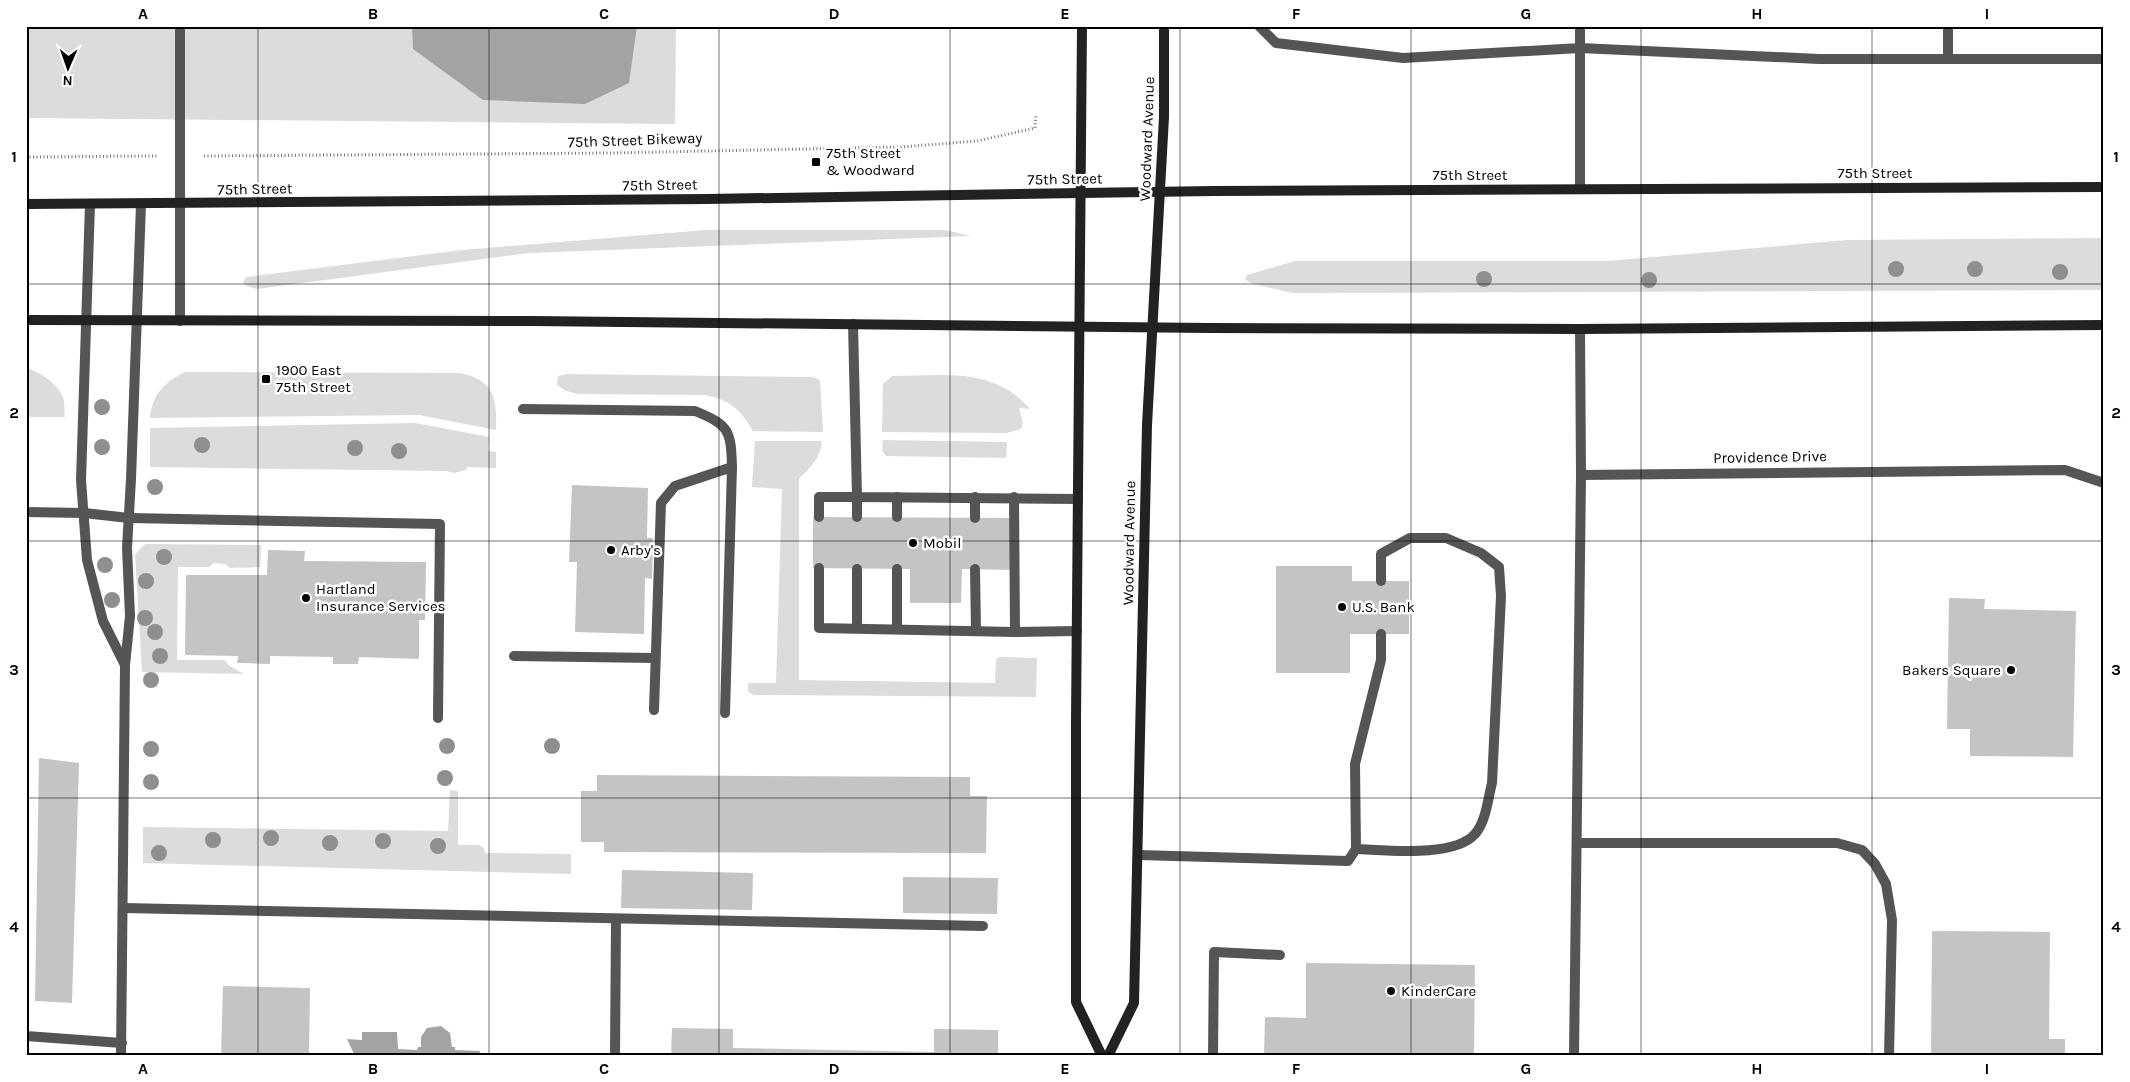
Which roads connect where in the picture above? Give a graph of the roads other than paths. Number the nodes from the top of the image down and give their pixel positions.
1 (180, 26) edge
2 (1082, 26) edge
3 (1164, 26) edge
4 (1259, 26) edge
5 (1580, 26) edge
6 (1948, 26) edge
7 (1580, 48) junction
8 (1948, 59) junction
9 (2104, 59) edge
10 (2104, 187) edge
11 (1580, 189) junction
12 (1160, 192) junction
13 (1080, 193) junction
14 (26, 204) edge
15 (90, 204) junction
16 (141, 204) junction
17 (180, 205) junction
18 (26, 320) edge
19 (87, 321) junction
20 (137, 321) junction
21 (180, 322) junction
22 (853, 324) junction
23 (2104, 325) edge
24 (1080, 326) junction
25 (1154, 328) junction
26 (1580, 329) junction
27 (523, 409) dead end
28 (732, 467) junction
29 (1581, 475) junction
30 (2104, 483) edge
31 (897, 496) junction
32 (857, 497) junction
33 (975, 497) junction
34 (1014, 497) junction
35 (1078, 499) junction
36 (26, 512) edge
37 (84, 513) junction
38 (819, 517) dead end
39 (856, 517) dead end
40 (896, 517) dead end
41 (129, 518) junction
42 (975, 518) dead end
43 (819, 568) dead end
44 (857, 569) dead end
45 (897, 569) dead end
46 (975, 569) dead end
47 (1381, 581) dead end
48 (857, 628) junction
49 (897, 629) junction
50 (976, 631) junction
51 (1077, 631) junction
52 (1015, 632) junction
53 (1381, 634) dead end
54 (514, 656) dead end
55 (655, 658) junction
56 (125, 665) junction
57 (654, 710) dead end
58 (725, 713) dead end
59 (438, 718) dead end
60 (1577, 843) junction
61 (1356, 849) junction
62 (1138, 855) junction
63 (123, 908) junction
64 (616, 920) junction
65 (983, 926) dead end
66 (1280, 955) dead end
67 (26, 1036) edge
68 (122, 1043) junction
69 (122, 1056) edge
70 (615, 1056) edge
71 (1102, 1056) edge
72 (1108, 1056) edge
73 (1213, 1056) edge
74 (1574, 1056) edge
75 (1889, 1056) edge

1 - 17 street
2 - 13 main road
3 - 12 main road, Woodward Avenue
4 - 7 street
5 - 7 street
6 - 8 street
7 - 8 street
7 - 11 street
8 - 9 street
10 - 11 main road, 75th Street
11 - 12 main road, 75th Street
12 - 13 main road, 75th Street
12 - 25 main road, Woodward Avenue
13 - 17 main road, 75th Street
13 - 24 main road
14 - 15 main road, 75th Street
15 - 16 main road, 75th Street
15 - 19 street
16 - 17 main road, 75th Street
16 - 20 street
17 - 21 street
18 - 19 main road
19 - 20 main road
19 - 37 street
20 - 21 main road
20 - 41 street
21 - 22 main road
22 - 24 main road
22 - 32 street
23 - 26 main road
24 - 25 main road
24 - 35 main road
25 - 26 main road
25 - 62 main road, Woodward Avenue
26 - 29 street
27 - 28 street
28 - 55 street
28 - 58 street
29 - 30 street, Providence Drive
29 - 60 street
31 - 32 street
31 - 33 street
31 - 40 street
32 - 38 street
32 - 39 street
33 - 34 street
33 - 42 street
34 - 35 street
34 - 52 street
35 - 51 main road
36 - 37 street
37 - 41 street
37 - 56 street
41 - 56 street
41 - 59 street
43 - 48 street
44 - 48 street
45 - 49 street
46 - 50 street
47 - 61 street
48 - 49 street
49 - 50 street
50 - 52 street
51 - 52 street
51 - 71 main road
53 - 61 street
54 - 55 street
55 - 57 street
56 - 63 street
60 - 74 street
60 - 75 street
61 - 62 street
62 - 72 main road, Woodward Avenue
63 - 64 street
63 - 68 street
64 - 65 street
64 - 70 street
66 - 73 street
67 - 68 street
68 - 69 street

